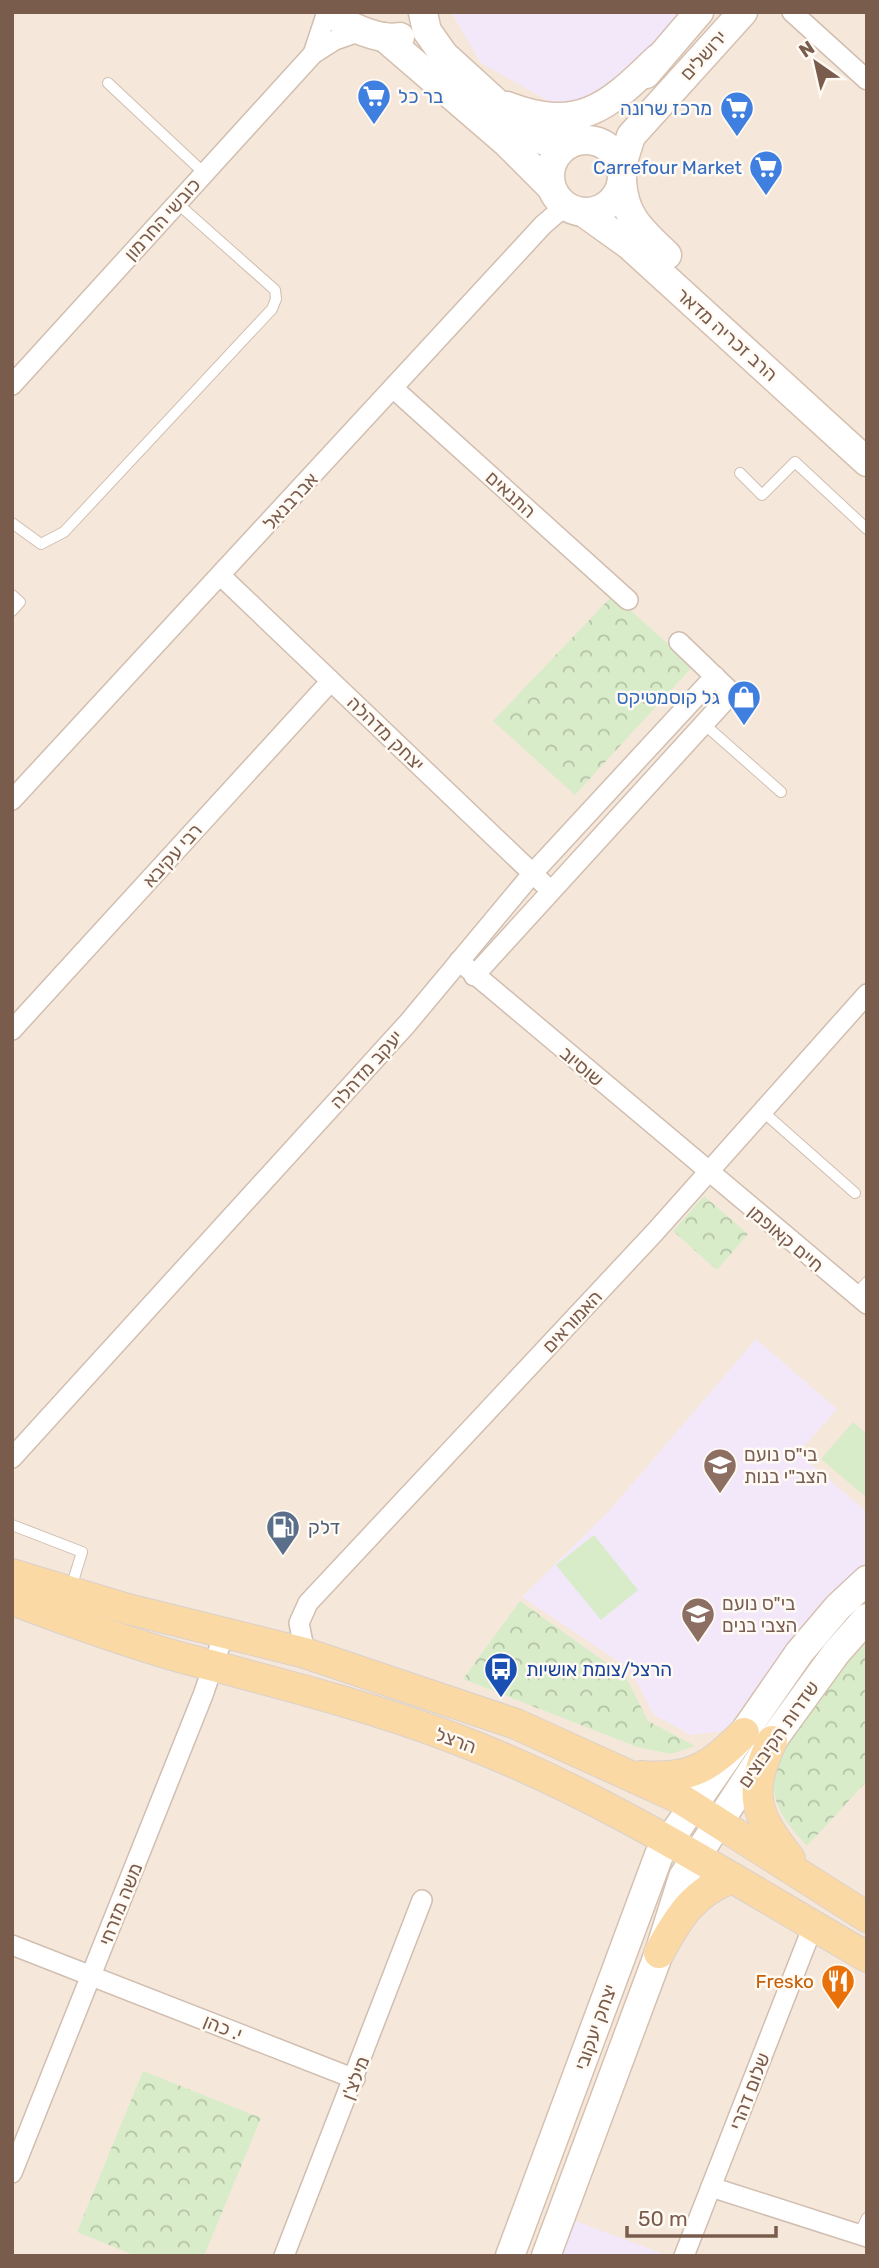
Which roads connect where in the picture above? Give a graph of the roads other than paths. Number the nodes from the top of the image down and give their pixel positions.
1 (327, 12) edge
2 (332, 12) edge
3 (699, 12) edge
4 (743, 12) edge
5 (792, 12) edge
6 (423, 13) edge
7 (374, 33) junction
8 (313, 54) junction
9 (657, 59) junction
10 (867, 80) edge
11 (108, 83) dead end
12 (498, 103) junction
13 (574, 143) junction
14 (204, 173) junction
15 (621, 174) junction
16 (551, 187) junction
17 (177, 203) junction
18 (577, 211) junction
19 (12, 385) edge
20 (393, 388) junction
21 (867, 435) edge
22 (867, 462) edge
23 (740, 473) dead end
24 (12, 523) edge
25 (867, 529) edge
26 (221, 576) junction
27 (12, 595) edge
28 (628, 600) dead end
29 (12, 611) edge
30 (679, 642) dead end
31 (715, 677) junction
32 (331, 681) junction
33 (704, 724) junction
34 (781, 792) dead end
35 (12, 800) edge
36 (532, 874) junction
37 (551, 891) junction
38 (459, 961) junction
39 (474, 976) junction
40 (867, 994) edge
41 (12, 1030) edge
42 (760, 1110) junction
43 (706, 1172) junction
44 (855, 1193) dead end
45 (863, 1294) edge
46 (12, 1458) edge
47 (12, 1525) edge
48 (12, 1574) edge
49 (867, 1580) edge
50 (69, 1591) junction
51 (12, 1601) edge
52 (867, 1618) edge
53 (224, 1634) junction
54 (305, 1653) junction
55 (215, 1665) junction
56 (758, 1737) junction
57 (632, 1776) junction
58 (693, 1805) junction
59 (720, 1821) junction
60 (669, 1840) junction
61 (696, 1855) junction
62 (798, 1871) junction
63 (733, 1878) junction
64 (422, 1900) dead end
65 (867, 1917) edge
66 (813, 1926) junction
67 (12, 1945) edge
68 (659, 1952) junction
69 (867, 1957) edge
70 (92, 1975) junction
71 (355, 2079) junction
72 (12, 2174) edge
73 (711, 2187) junction
74 (864, 2230) edge
75 (284, 2256) edge
76 (510, 2256) edge
77 (546, 2256) edge
78 (684, 2256) edge

1 - 8 street, כובשי החרמון
2 - 7 street
3 - 9 street, ירושלים
4 - 15 street, ירושלים
5 - 10 street
6 - 7 street
6 - 12 street
7 - 8 street, כובשי החרמון
7 - 16 street
8 - 14 street, כובשי החרמון
9 - 12 street
9 - 13 street, ירושלים
11 - 14 lane
12 - 13 street
13 - 15 street
13 - 16 street
14 - 17 street, כובשי החרמון
15 - 18 street
15 - 21 street, הרב זכריה מדאר
16 - 18 street
17 - 19 street, כובשי החרמון
17 - 24 lane
18 - 20 street, אברבנאל
18 - 22 street, הרב זכריה מדאר
20 - 26 street, אברבנאל
20 - 28 street, התנאים
23 - 25 lane
26 - 32 street, יצחק מדהלה
26 - 35 street, אברבנאל
27 - 29 lane
30 - 31 street
31 - 33 street
31 - 36 street, יעקב מדהלה
32 - 36 street, יצחק מדהלה
32 - 41 street, רבי עקיבא
33 - 34 lane
33 - 37 street
36 - 37 street, יצחק מדהלה
36 - 38 street, יעקב מדהלה
37 - 39 street
38 - 39 street, שוסיוב
38 - 46 street, יעקב מדהלה
39 - 43 street, שוסיוב
40 - 42 street, האמוראים
42 - 43 street, האמוראים
42 - 44 lane
43 - 45 street, חיים קאופמן
43 - 54 street, האמוראים
47 - 50 lane
48 - 50 main road, הרצל
49 - 56 street, שדרות הקיבוצים
50 - 53 main road, הרצל
51 - 55 main road, הרצל
52 - 56 street, שדרות הקיבוצים
53 - 54 main road, הרצל
53 - 55 street, משה מזרחי
54 - 57 main road, הרצל
55 - 60 main road, הרצל
55 - 70 street, משה מזרחי
56 - 57 main road
56 - 58 street, שדרות הקיבוצים
56 - 59 street, שדרות הקיבוצים
56 - 62 main road
57 - 58 main road, הרצל
58 - 59 main road, הרצל
58 - 60 street, יצחק יעקובי
59 - 61 street, שדרות הקיבוצים
59 - 62 main road, הרצל
60 - 61 main road, הרצל
60 - 76 street, יצחק יעקובי
61 - 63 main road, הרצל
61 - 68 street, יצחק יעקובי
62 - 65 main road, הרצל
63 - 66 main road, הרצל
63 - 68 main road
64 - 71 street, מילצ'ן
66 - 69 main road, הרצל
66 - 73 street, שלום דהרי
67 - 70 street, י. כהן
68 - 77 street, יצחק יעקובי
70 - 71 street, י. כהן
70 - 72 street, משה מזרחי
71 - 75 street, מילצ'ן
73 - 74 street
73 - 78 street, שלום דהרי

